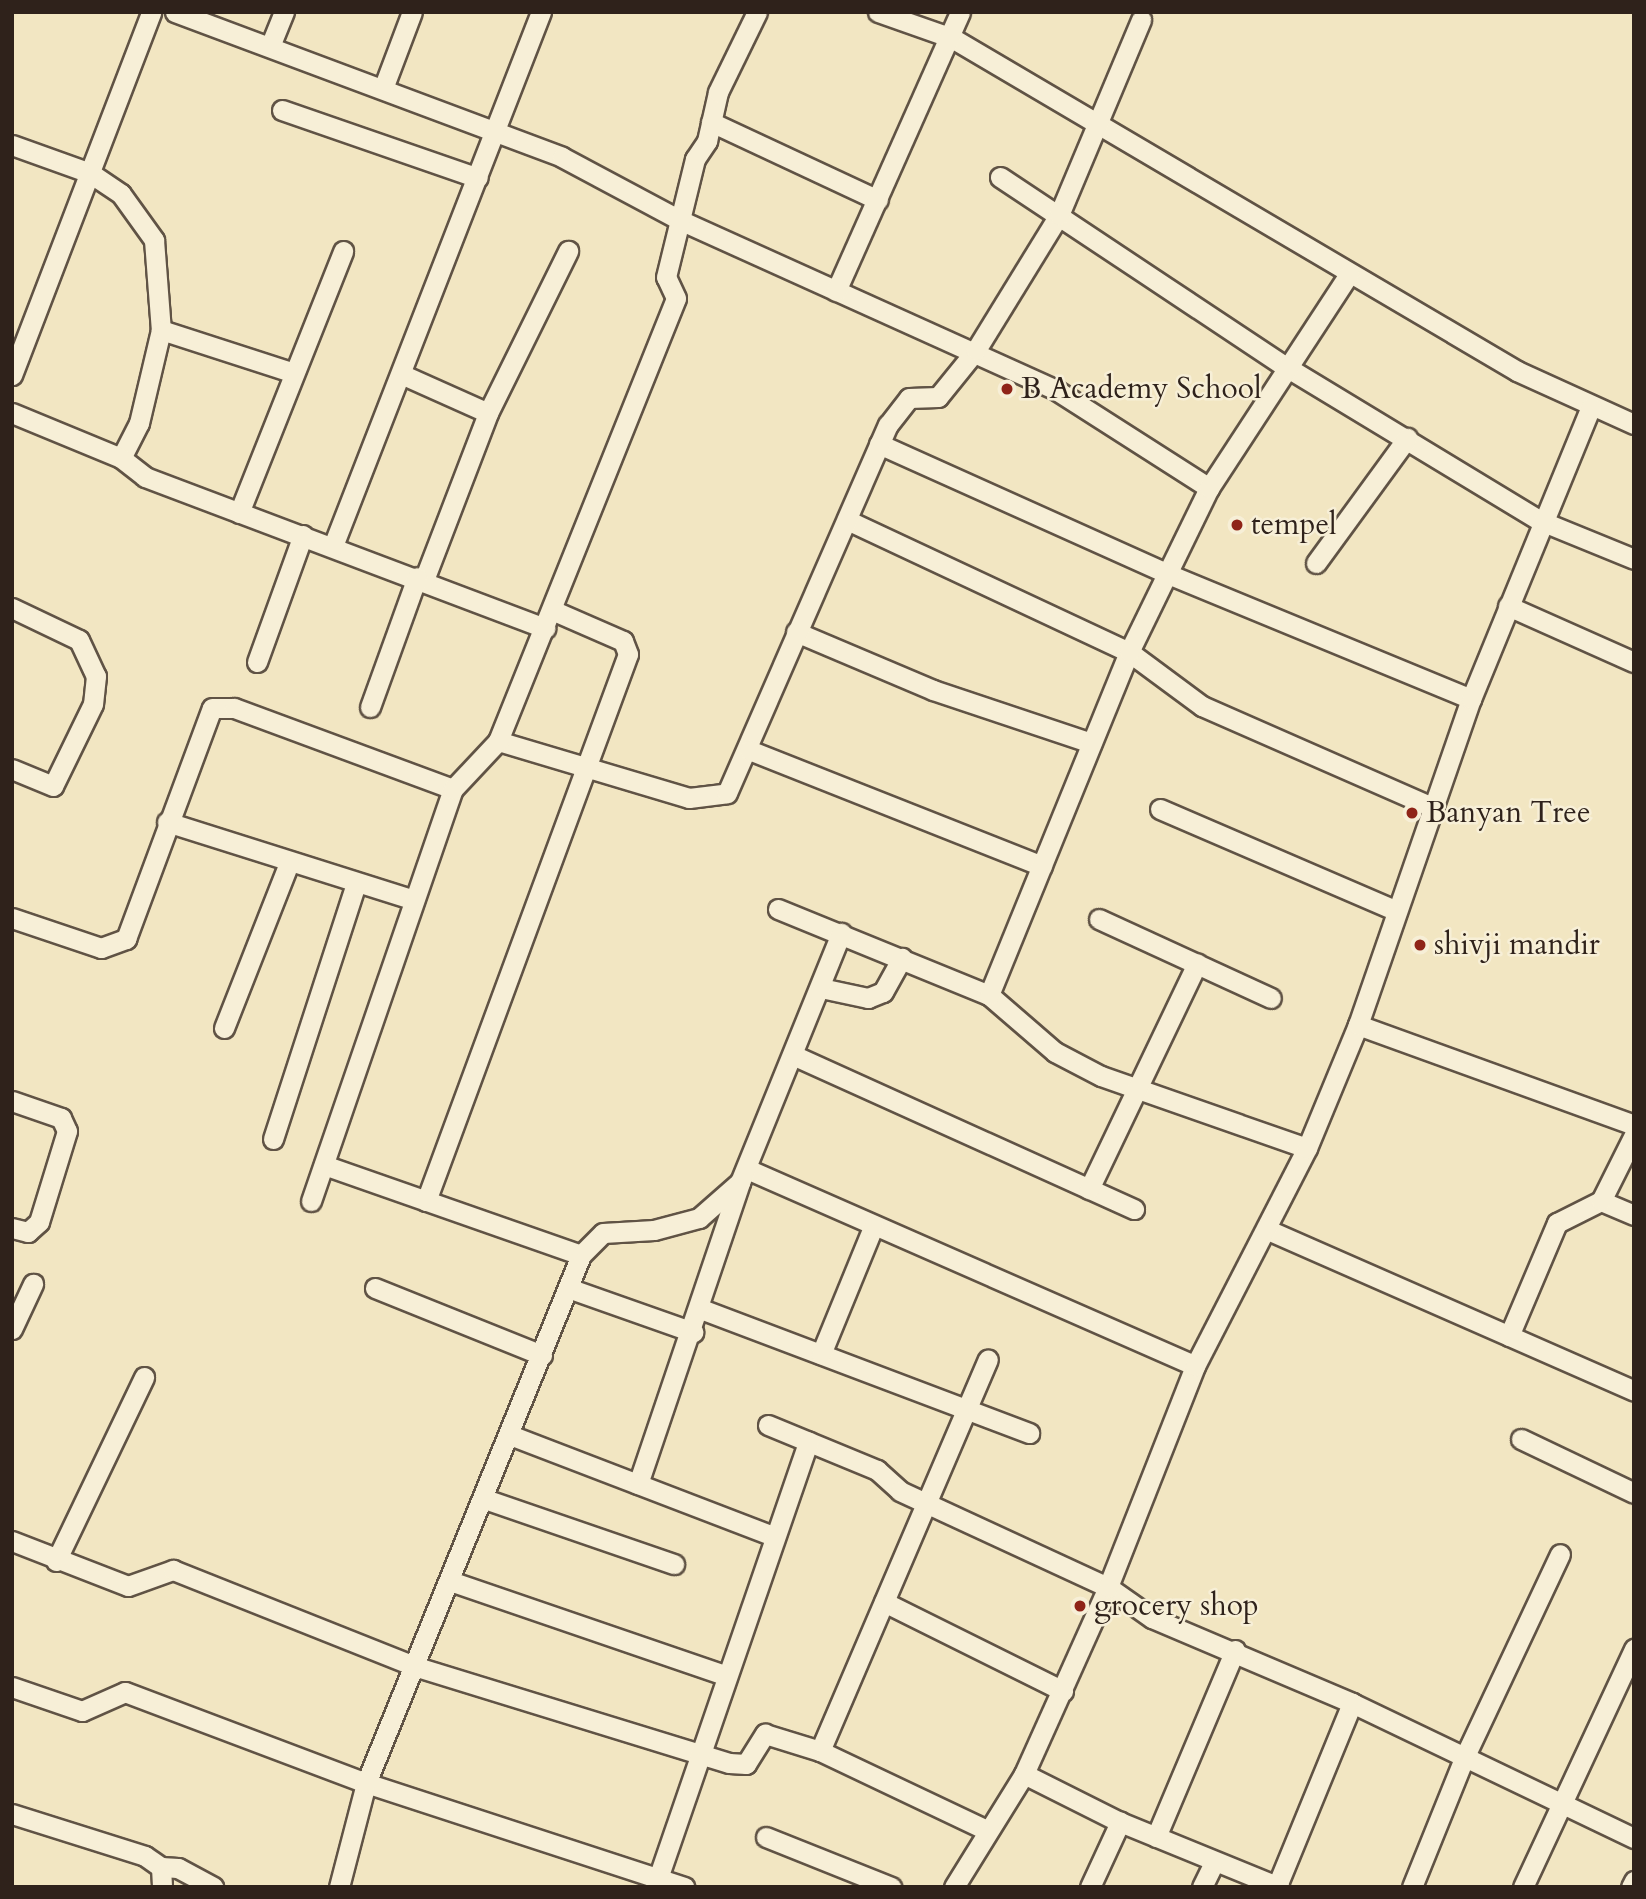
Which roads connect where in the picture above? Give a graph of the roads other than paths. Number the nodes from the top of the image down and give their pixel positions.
1 (151, 12) edge
2 (175, 12) edge
3 (284, 12) edge
4 (412, 12) edge
5 (541, 12) edge
6 (757, 12) edge
7 (877, 12) edge
8 (960, 12) edge
9 (1141, 20) dead end
10 (953, 38) junction
11 (271, 44) junction
12 (384, 86) junction
13 (282, 110) dead end
14 (711, 122) junction
15 (1101, 122) junction
16 (497, 129) junction
17 (12, 145) edge
18 (90, 173) junction
19 (1000, 177) dead end
20 (478, 178) junction
21 (878, 200) junction
22 (1059, 215) junction
23 (682, 221) junction
24 (343, 251) dead end
25 (568, 251) dead end
26 (1349, 274) junction
27 (836, 291) junction
28 (161, 330) junction
29 (976, 350) junction
30 (1288, 368) junction
31 (291, 372) junction
32 (12, 374) edge
33 (401, 374) junction
34 (1591, 407) junction
35 (12, 413) edge
36 (488, 413) junction
37 (1634, 424) edge
38 (1406, 438) junction
39 (879, 444) junction
40 (121, 458) junction
41 (1209, 488) junction
42 (239, 513) junction
43 (847, 520) junction
44 (1541, 521) junction
45 (303, 535) junction
46 (333, 546) junction
47 (1634, 559) edge
48 (1316, 563) dead end
49 (1168, 574) junction
50 (421, 579) junction
51 (1508, 606) junction
52 (12, 608) edge
53 (548, 619) junction
54 (796, 632) junction
55 (1129, 652) junction
56 (257, 662) dead end
57 (1634, 662) edge
58 (1471, 699) junction
59 (370, 707) dead end
60 (498, 741) junction
61 (1091, 743) junction
62 (749, 750) junction
63 (586, 766) junction
64 (12, 769) edge
65 (453, 789) junction
66 (1432, 807) junction
67 (1160, 809) dead end
68 (167, 822) junction
69 (289, 863) junction
70 (1042, 866) junction
71 (355, 886) junction
72 (414, 900) junction
73 (778, 909) dead end
74 (1398, 911) junction
75 (12, 918) edge
76 (1099, 919) dead end
77 (841, 933) junction
78 (902, 958) junction
79 (1197, 964) junction
80 (821, 988) junction
81 (989, 995) junction
82 (1271, 998) dead end
83 (1358, 1025) junction
84 (224, 1028) dead end
85 (795, 1056) junction
86 (1139, 1085) junction
87 (12, 1101) edge
88 (1634, 1125) edge
89 (1634, 1135) edge
90 (273, 1139) dead end
91 (1307, 1148) junction
92 (324, 1165) junction
93 (744, 1175) junction
94 (1089, 1189) junction
95 (311, 1201) dead end
96 (426, 1201) junction
97 (1601, 1201) junction
98 (1134, 1209) dead end
99 (1634, 1215) edge
100 (874, 1225) junction
101 (12, 1228) edge
102 (1268, 1230) junction
103 (581, 1255) junction
104 (33, 1284) dead end
105 (375, 1288) dead end
106 (568, 1288) junction
107 (701, 1309) junction
108 (12, 1329) edge
109 (693, 1332) junction
110 (1509, 1336) junction
111 (821, 1354) junction
112 (542, 1355) junction
113 (988, 1359) dead end
114 (1195, 1366) junction
115 (144, 1377) dead end
116 (1631, 1384) edge
117 (967, 1409) junction
118 (768, 1425) dead end
119 (1029, 1433) dead end
120 (510, 1436) junction
121 (1521, 1439) dead end
122 (808, 1442) junction
123 (638, 1484) junction
124 (1634, 1493) edge
125 (485, 1499) junction
126 (927, 1503) junction
127 (771, 1535) junction
128 (12, 1541) edge
129 (1560, 1554) dead end
130 (56, 1561) junction
131 (674, 1564) dead end
132 (453, 1582) junction
133 (1108, 1587) junction
134 (884, 1602) junction
135 (1634, 1649) edge
136 (1235, 1650) junction
137 (416, 1667) junction
138 (725, 1675) junction
139 (12, 1687) edge
140 (1063, 1691) junction
141 (1353, 1703) junction
142 (820, 1751) junction
143 (699, 1753) junction
144 (1465, 1756) junction
145 (1024, 1774) junction
146 (366, 1783) junction
147 (1561, 1801) junction
148 (12, 1814) edge
149 (1120, 1822) junction
150 (986, 1830) junction
151 (766, 1837) dead end
152 (1156, 1837) junction
153 (1634, 1838) edge
154 (1214, 1862) junction
155 (161, 1877) edge
156 (1634, 1881) edge
157 (657, 1882) edge
158 (1278, 1886) edge
159 (213, 1887) edge
160 (339, 1887) edge
161 (684, 1887) edge
162 (891, 1887) edge
163 (954, 1887) edge
164 (1090, 1887) edge
165 (1202, 1887) edge
166 (1412, 1887) edge
167 (1523, 1887) edge
168 (1631, 1887) edge

1 - 18 street
2 - 11 street
3 - 11 street
4 - 12 street
5 - 16 street
6 - 14 street
7 - 10 street
8 - 10 street
9 - 15 street
10 - 15 street
10 - 21 street
11 - 12 street
12 - 16 street
13 - 20 street
14 - 21 street
14 - 23 street
15 - 22 street
15 - 26 street
16 - 20 street
16 - 23 street
17 - 18 street
18 - 28 street
18 - 32 street
19 - 22 street
20 - 33 street
21 - 27 street
22 - 29 street
22 - 30 street
23 - 27 street
23 - 53 street
24 - 31 street
25 - 36 street
26 - 30 street
26 - 34 street
27 - 29 street
28 - 31 street
28 - 40 street
29 - 39 street
29 - 41 street
30 - 38 street
30 - 41 street
31 - 42 street
33 - 36 street
33 - 46 street
34 - 37 street
34 - 44 street
35 - 40 street
36 - 50 street
38 - 44 street
38 - 48 street
39 - 43 street
39 - 49 street
40 - 42 street
41 - 49 street
42 - 45 street
43 - 54 street
43 - 55 street
44 - 47 street
44 - 51 street
45 - 46 street
45 - 56 street
46 - 50 street
49 - 55 street
49 - 58 street
50 - 53 street
50 - 59 street
51 - 57 street
51 - 58 street
52 - 64 street
53 - 60 street
53 - 63 street
54 - 61 street
54 - 62 street
55 - 61 street
55 - 66 street
58 - 66 street
60 - 63 street
60 - 65 street
61 - 70 street
62 - 63 street
62 - 70 street
63 - 96 street
65 - 68 street
65 - 72 street
66 - 74 street
67 - 74 street
68 - 69 street
68 - 75 street
69 - 71 street
69 - 84 street
70 - 81 street
71 - 72 street
71 - 90 street
72 - 92 street
73 - 77 street
74 - 83 street
76 - 79 street
77 - 78 street
77 - 80 street
78 - 80 street
78 - 81 street
79 - 82 street
79 - 86 street
80 - 85 street
81 - 86 street
83 - 88 street
83 - 91 street
85 - 93 street
85 - 94 street
86 - 91 street
86 - 94 street
87 - 101 street
89 - 97 street
91 - 102 street
92 - 95 street
92 - 96 street
93 - 100 street
93 - 103 street
93 - 107 street
94 - 98 street
96 - 103 street
97 - 99 street
97 - 110 street
100 - 111 street
100 - 114 street
102 - 110 street
102 - 114 street
103 - 106 street
104 - 108 street
105 - 112 street
106 - 109 street
106 - 112 street
107 - 109 street
107 - 111 street
109 - 123 street
110 - 116 street
111 - 117 street
112 - 120 street
113 - 117 street
114 - 133 street
115 - 130 street
117 - 119 street
117 - 126 street
118 - 122 street
120 - 123 street
120 - 125 street
121 - 124 street
122 - 126 street
122 - 127 street
123 - 127 street
125 - 131 street
125 - 132 street
126 - 133 street
126 - 134 street
127 - 138 street
128 - 130 street
129 - 144 street
130 - 137 street
132 - 137 street
132 - 138 street
133 - 136 street
133 - 140 street
134 - 140 street
134 - 142 street
135 - 147 street
136 - 141 street
136 - 152 street
137 - 143 street
137 - 146 street
138 - 143 street
139 - 146 street
140 - 145 street
141 - 144 street
141 - 158 street
142 - 143 street
142 - 150 street
143 - 157 street
144 - 147 street
144 - 166 street
145 - 149 street
145 - 150 street
146 - 157 street
146 - 160 street
147 - 153 street
147 - 167 street
148 - 155 street
149 - 152 street
149 - 164 street
150 - 163 street
151 - 162 street
152 - 154 street
154 - 158 street
154 - 165 street
155 - 159 street
156 - 168 street
157 - 161 street

